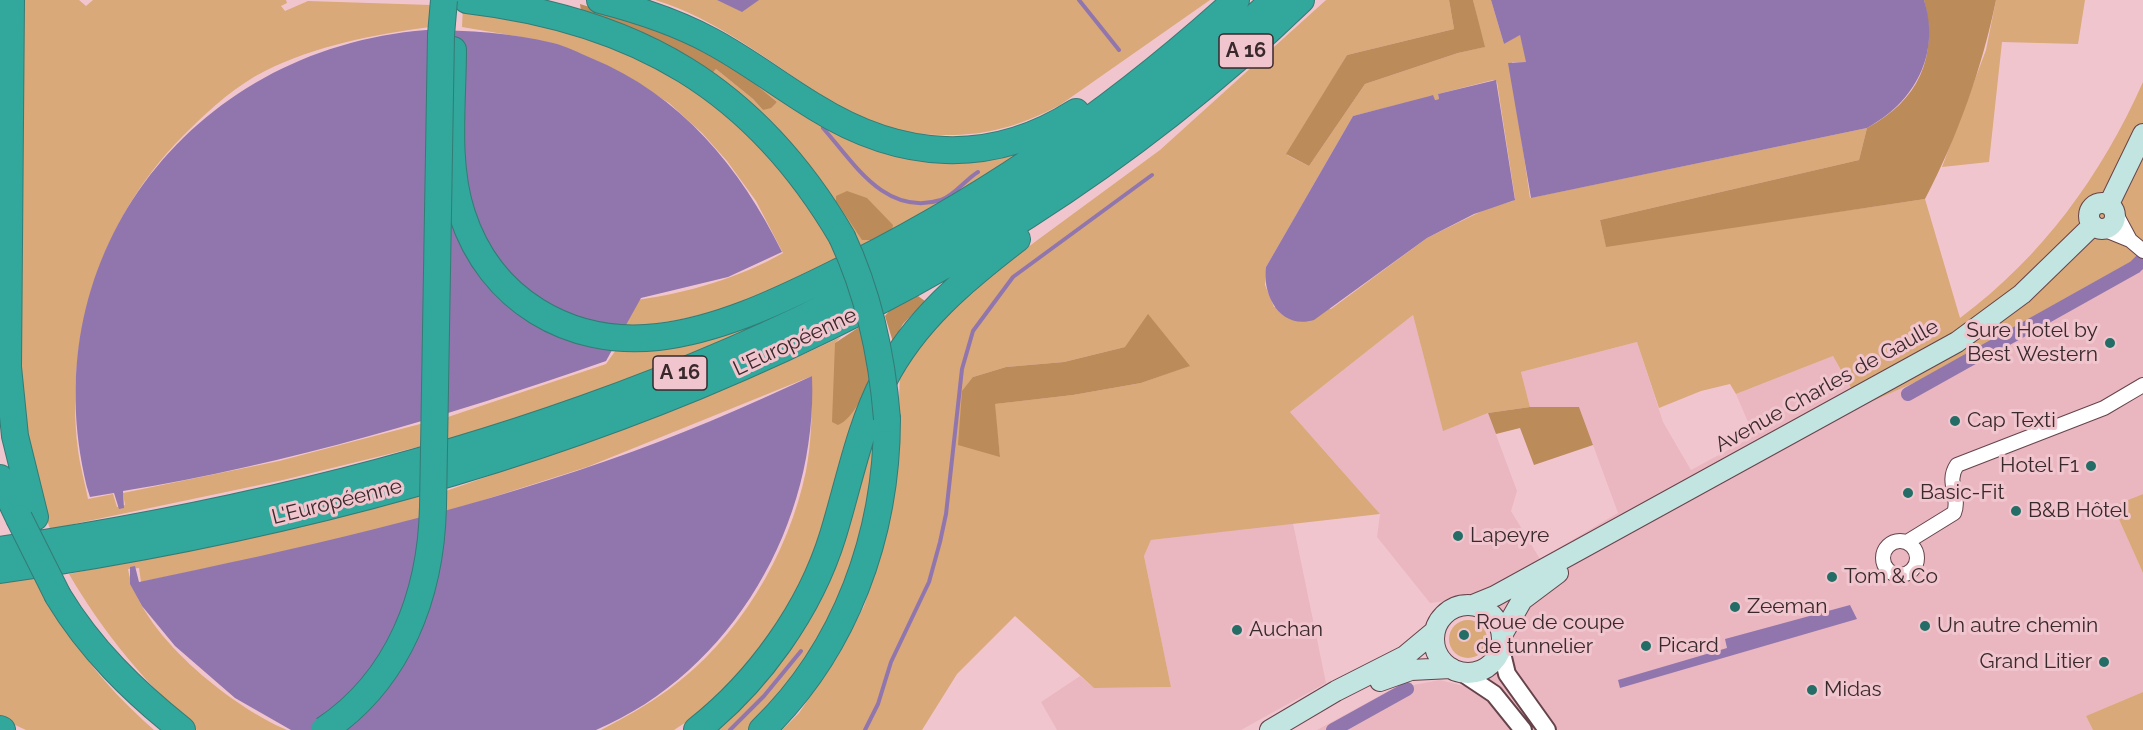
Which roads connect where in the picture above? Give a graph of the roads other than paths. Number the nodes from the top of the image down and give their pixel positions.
1 (444, 0) edge
2 (451, 0) edge
3 (467, 0) edge
4 (600, 0) edge
5 (1221, 0) edge
6 (1236, 0) edge
7 (1274, 0) edge
8 (1301, 0) edge
9 (11, 11) edge
10 (1189, 100) junction
11 (2143, 134) edge
12 (2112, 208) junction
13 (2098, 227) junction
14 (2137, 246) edge
15 (2143, 385) edge
16 (0, 478) edge
17 (27, 518) junction
18 (1626, 524) junction
19 (1907, 542) dead end
20 (0, 550) edge
21 (0, 570) edge
22 (1473, 605) junction
23 (1435, 631) junction
24 (1501, 642) junction
25 (1456, 670) junction
26 (174, 724) edge
27 (324, 730) edge
28 (697, 730) edge
29 (762, 730) edge
30 (1272, 730) edge
31 (1523, 730) edge
32 (1547, 730) edge

1 - 27 highway, bridge
2 - 6 highway
3 - 29 highway, bridge
4 - 5 highway
7 - 20 highway, L'Européenne / A 16
8 - 10 highway, L'Européenne / A 16
9 - 17 highway
10 - 21 highway, L'Européenne / A 16
10 - 28 highway
11 - 12 main road, Avenue Charles de Gaulle
12 - 13 main road, Avenue Charles de Gaulle
12 - 14 street
13 - 14 street
13 - 18 main road, Avenue Charles de Gaulle
15 - 19 street
16 - 17 highway
17 - 26 highway, bridge
18 - 22 main road, Avenue Charles de Gaulle
18 - 24 main road, Avenue Charles de Gaulle
22 - 23 main road
22 - 24 main road
23 - 25 main road
23 - 30 main road
24 - 25 main road
24 - 32 street
25 - 30 main road
25 - 31 street

